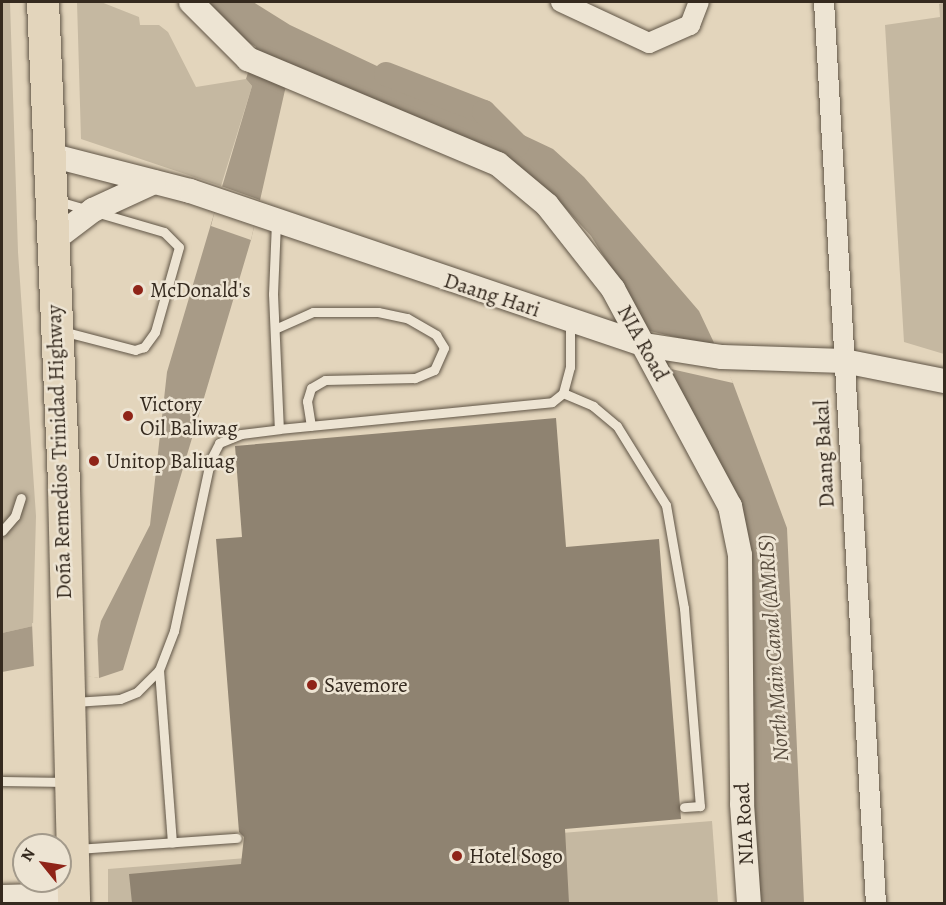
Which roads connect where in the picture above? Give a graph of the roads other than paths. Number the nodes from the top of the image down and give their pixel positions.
1 (43, 2) edge
2 (191, 2) edge
3 (561, 2) edge
4 (699, 2) edge
5 (824, 2) edge
6 (50, 155) junction
7 (154, 182) junction
8 (50, 199) junction
9 (93, 210) junction
10 (276, 222) junction
11 (51, 242) junction
12 (570, 321) junction
13 (277, 328) junction
14 (53, 329) junction
15 (645, 345) junction
16 (844, 361) junction
17 (945, 381) edge
18 (563, 393) junction
19 (312, 426) junction
20 (279, 429) junction
21 (21, 498) dead end
22 (2, 531) edge
23 (159, 670) junction
24 (69, 702) junction
25 (2, 781) edge
26 (71, 782) junction
27 (684, 807) dead end
28 (237, 838) dead end
29 (172, 843) junction
30 (73, 849) junction
31 (2, 895) edge
32 (74, 898) edge
33 (749, 903) edge
34 (876, 903) edge

1 - 6 highway, Doña Remedios Trinidad Highway
2 - 15 street, NIA Road
3 - 4 street
5 - 16 street, Daang Bakal
6 - 7 street, Daang Hari
6 - 8 highway, Doña Remedios Trinidad Highway
7 - 9 street
7 - 10 street, Daang Hari
8 - 9 lane
8 - 11 highway, Doña Remedios Trinidad Highway
9 - 11 street
9 - 14 lane
10 - 12 street, Daang Hari
10 - 13 lane
11 - 14 highway, Doña Remedios Trinidad Highway
12 - 15 street, Daang Hari
12 - 18 lane
13 - 19 lane
13 - 20 lane
14 - 24 highway, Doña Remedios Trinidad Highway
15 - 16 street, Daang Hari
15 - 33 street, NIA Road
16 - 17 street, Daang Hari
16 - 34 street, Daang Bakal
18 - 19 lane
18 - 27 lane
19 - 20 lane
20 - 23 lane
21 - 22 lane
23 - 24 lane
23 - 29 lane
24 - 26 highway, Doña Remedios Trinidad Highway
25 - 26 lane
26 - 30 highway, Doña Remedios Trinidad Highway
28 - 29 lane
29 - 30 lane
30 - 32 highway, Doña Remedios Trinidad Highway
31 - 32 street

